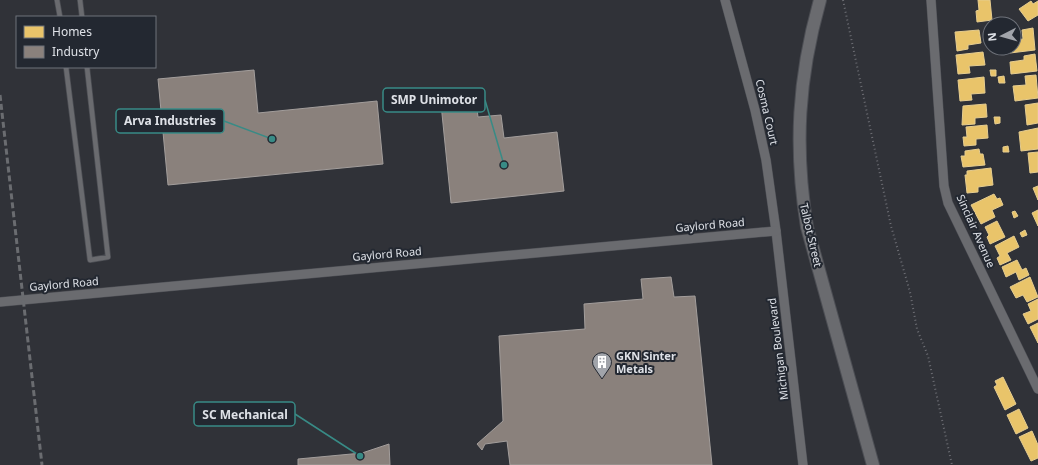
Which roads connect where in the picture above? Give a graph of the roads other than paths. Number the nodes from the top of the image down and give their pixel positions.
1 (57, 0) edge
2 (80, 0) edge
3 (725, 0) edge
4 (820, 0) edge
5 (931, 0) edge
6 (60, 16) edge
7 (82, 16) edge
8 (66, 68) edge
9 (87, 68) edge
10 (776, 231) junction
11 (0, 302) edge
12 (1038, 389) edge
13 (803, 465) edge
14 (873, 465) edge

1 - 6 lane
2 - 7 lane
3 - 10 street, Cosma Court
4 - 14 main road, Talbot Street
5 - 12 street, Sinclair Avenue
8 - 9 lane
10 - 11 street, Gaylord Road
10 - 13 street, Michigan Boulevard

